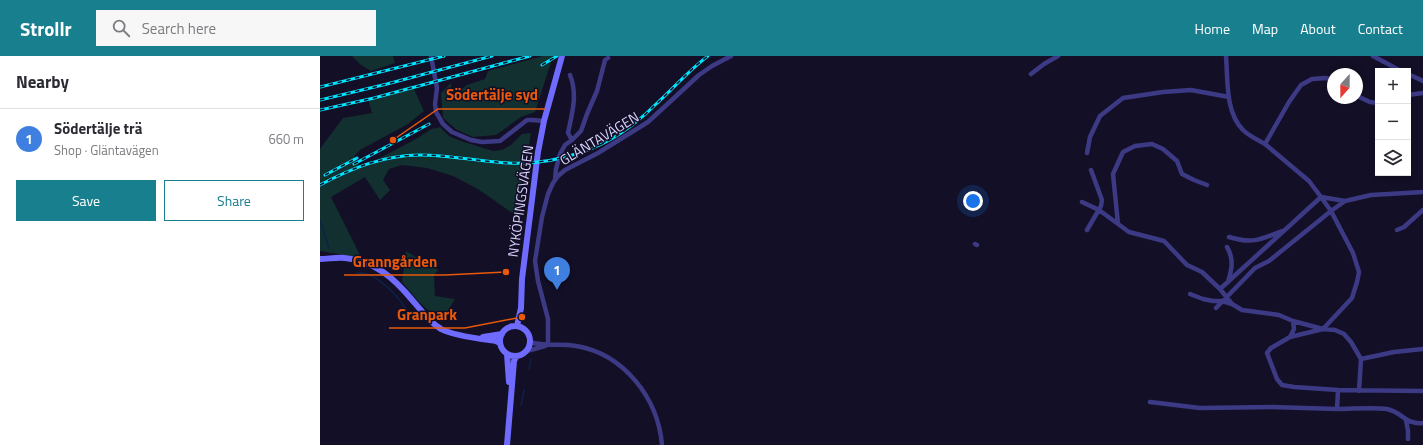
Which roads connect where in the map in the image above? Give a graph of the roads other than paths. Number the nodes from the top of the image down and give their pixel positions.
1 (431, 56) edge
2 (562, 56) edge
3 (566, 56) edge
4 (731, 56) edge
5 (1058, 56) edge
6 (1226, 56) edge
7 (1373, 56) edge
8 (608, 58) dead end
9 (1395, 68) edge
10 (1031, 74) dead end
11 (570, 75) dead end
12 (1411, 75) edge
13 (1327, 78) edge
14 (1423, 81) edge
15 (1423, 93) edge
16 (1411, 95) edge
17 (1229, 97) junction
18 (1363, 99) edge
19 (1375, 102) edge
20 (544, 121) junction
21 (572, 140) junction
22 (1265, 144) junction
23 (1088, 153) dead end
24 (1090, 170) dead end
25 (555, 179) junction
26 (1207, 185) dead end
27 (1423, 192) edge
28 (1320, 197) junction
29 (1345, 201) junction
30 (1082, 202) dead end
31 (1099, 210) junction
32 (1423, 210) edge
33 (1331, 211) junction
34 (1118, 224) junction
35 (1087, 230) dead end
36 (1285, 230) junction
37 (1397, 230) dead end
38 (1229, 237) dead end
39 (1227, 247) dead end
40 (320, 258) edge
41 (1228, 282) junction
42 (1220, 289) junction
43 (1190, 294) dead end
44 (1226, 297) junction
45 (1222, 301) junction
46 (1232, 304) junction
47 (521, 308) junction
48 (1216, 308) dead end
49 (1293, 321) junction
50 (517, 326) junction
51 (525, 329) junction
52 (1323, 329) junction
53 (502, 334) junction
54 (1290, 337) junction
55 (479, 338) junction
56 (530, 342) junction
57 (500, 343) junction
58 (548, 345) junction
59 (1423, 349) edge
60 (527, 352) junction
61 (507, 354) junction
62 (516, 357) junction
63 (1360, 360) junction
64 (1338, 390) junction
65 (1359, 390) junction
66 (1423, 392) edge
67 (1150, 402) dead end
68 (510, 403) junction
69 (1337, 409) junction
70 (1406, 420) junction
71 (1423, 424) edge
72 (1408, 439) dead end
73 (507, 445) edge
74 (662, 445) edge

1 - 20 street
2 - 20 main road, NYKÖPINGSVÄGEN
3 - 20 main road, NYKÖPINGSVÄGEN
4 - 25 street, GLÄNTAVÄGEN
5 - 10 street
6 - 17 street
7 - 9 street
8 - 21 street
11 - 21 street
12 - 14 street
13 - 22 street
15 - 16 street
17 - 22 street
17 - 23 street
18 - 19 street
20 - 47 main road, NYKÖPINGSVÄGEN
21 - 25 street
22 - 28 street
24 - 31 street
25 - 58 street, GLÄNTAVÄGEN
26 - 34 street
27 - 29 street
28 - 29 street
28 - 33 street
28 - 36 street
29 - 33 street
30 - 31 street
31 - 34 street
31 - 35 street
32 - 37 street
33 - 44 street
33 - 52 street
34 - 42 street
36 - 38 street
36 - 41 street
39 - 41 street
40 - 55 main road
41 - 42 street
42 - 44 street
43 - 45 street
44 - 45 street
44 - 46 street
45 - 46 street
45 - 48 street
46 - 49 street
47 - 50 main road, NYKÖPINGSVÄGEN
47 - 51 main road, NYKÖPINGSVÄGEN
49 - 52 street
49 - 54 street
50 - 51 main road
50 - 53 main road
51 - 56 main road
52 - 54 street
52 - 63 street
53 - 55 main road
53 - 57 main road
54 - 64 street
55 - 57 main road
56 - 58 street
56 - 60 main road
57 - 61 main road
58 - 60 street
58 - 74 street
59 - 63 street
60 - 62 main road
61 - 62 main road
61 - 68 main road
62 - 68 main road
63 - 65 street
64 - 65 street
64 - 69 street
65 - 66 street
67 - 69 street
68 - 73 main road
69 - 70 street
70 - 71 street
70 - 72 street

